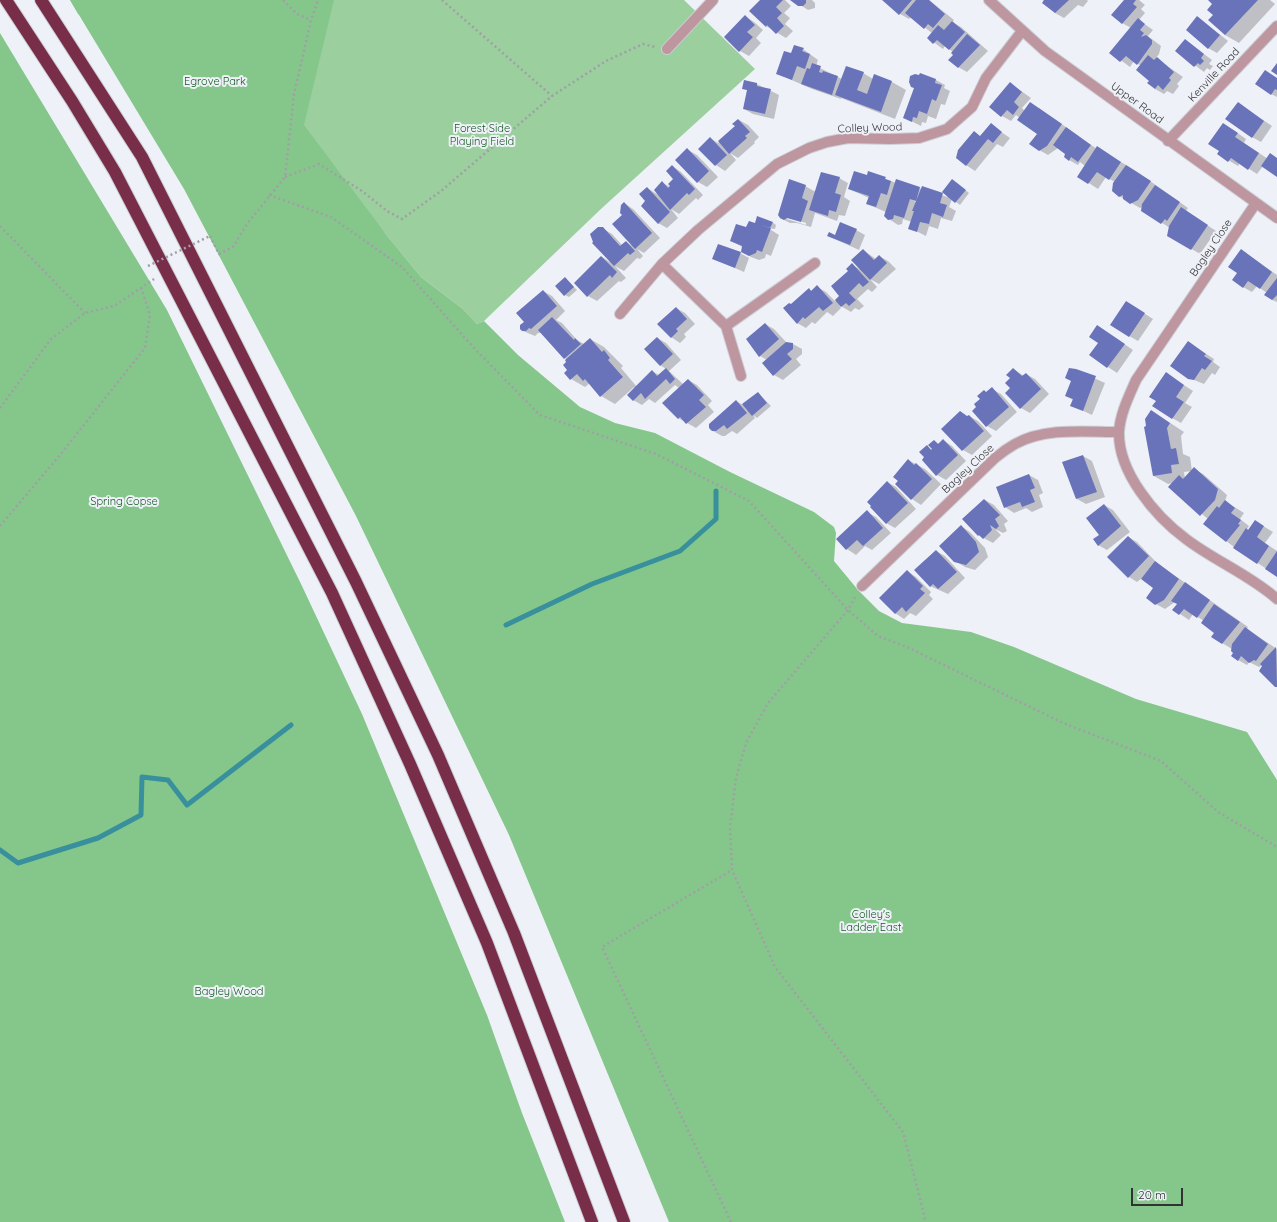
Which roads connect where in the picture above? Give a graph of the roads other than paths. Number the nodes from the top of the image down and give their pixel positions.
1 (6, 0) edge
2 (42, 0) edge
3 (989, 0) edge
4 (710, 4) edge
5 (1277, 26) edge
6 (1022, 31) junction
7 (667, 50) road end
8 (1168, 141) junction
9 (1256, 203) junction
10 (1277, 218) edge
11 (815, 263) dead end
12 (662, 264) junction
13 (620, 314) dead end
14 (726, 326) junction
15 (741, 376) dead end
16 (1119, 432) junction
17 (862, 586) road end
18 (1277, 599) edge
19 (592, 1222) edge
20 (624, 1222) edge

1 - 19 highway
2 - 20 highway
3 - 6 street, Upper Road
4 - 7 street
5 - 8 street, Kenville Road
6 - 8 street, Upper Road
6 - 12 street, Colley Wood
8 - 9 street, Upper Road
9 - 10 street, Upper Road
9 - 16 street, Bagley Close
11 - 14 street
12 - 13 street, Colley Wood
12 - 14 street
14 - 15 street
16 - 17 street, Bagley Close
16 - 18 street, Bagley Close

